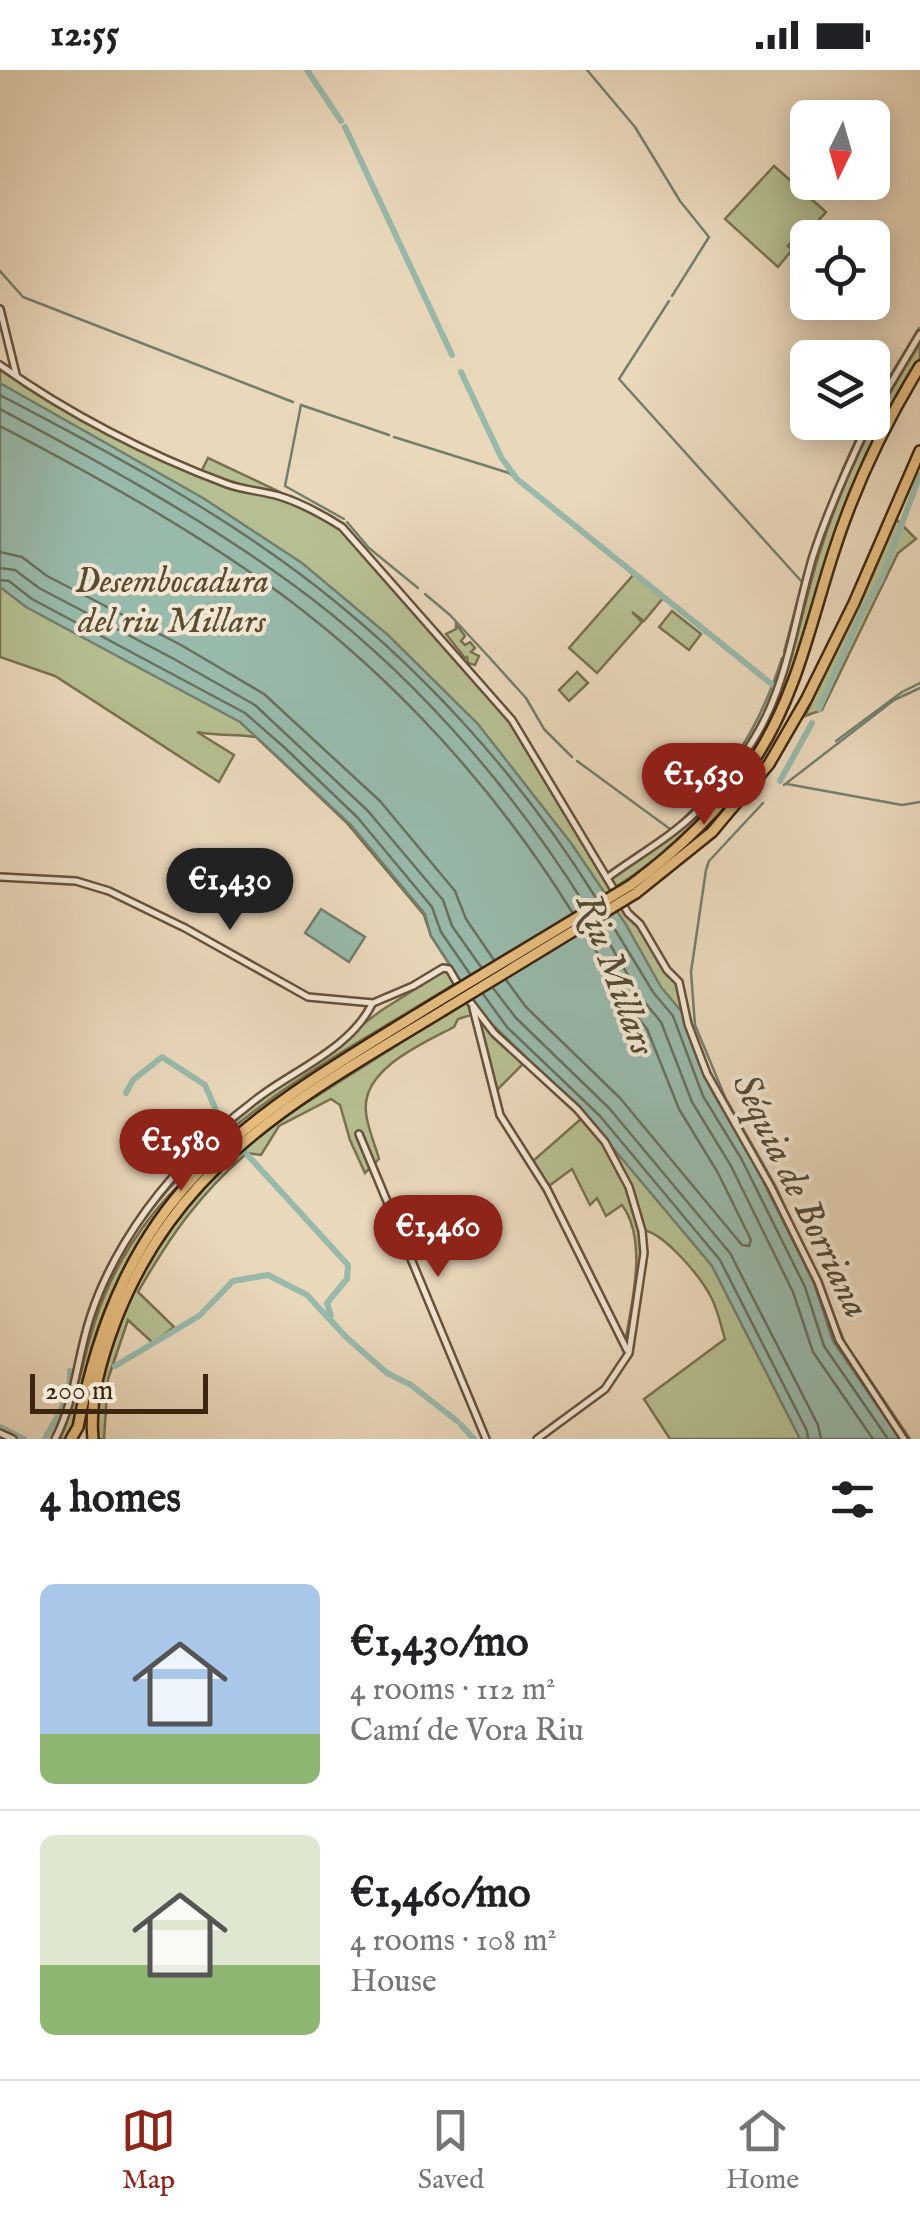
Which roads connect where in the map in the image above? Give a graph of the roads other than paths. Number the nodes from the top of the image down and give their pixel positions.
1 (0, 309) edge
2 (920, 334) edge
3 (0, 365) edge
4 (920, 366) edge
5 (16, 376) junction
6 (890, 385) edge
7 (861, 440) edge
8 (920, 451) edge
9 (0, 876) edge
10 (606, 878) junction
11 (633, 889) junction
12 (373, 1003) junction
13 (445, 1003) junction
14 (473, 1006) junction
15 (359, 1134) dead end
16 (629, 1353) junction
17 (0, 1433) edge
18 (13, 1439) edge
19 (56, 1439) edge
20 (72, 1439) edge
21 (92, 1439) edge
22 (486, 1439) edge
23 (537, 1439) edge
24 (904, 1439) edge

1 - 5 street
2 - 6 street
3 - 5 street
4 - 11 main road
5 - 10 street
7 - 10 street
8 - 11 main road
9 - 12 street
10 - 24 street
11 - 13 main road, bridge
12 - 14 street
12 - 19 street
13 - 20 main road
13 - 21 main road
14 - 16 street
14 - 16 street
15 - 22 street
16 - 23 street
17 - 18 street

